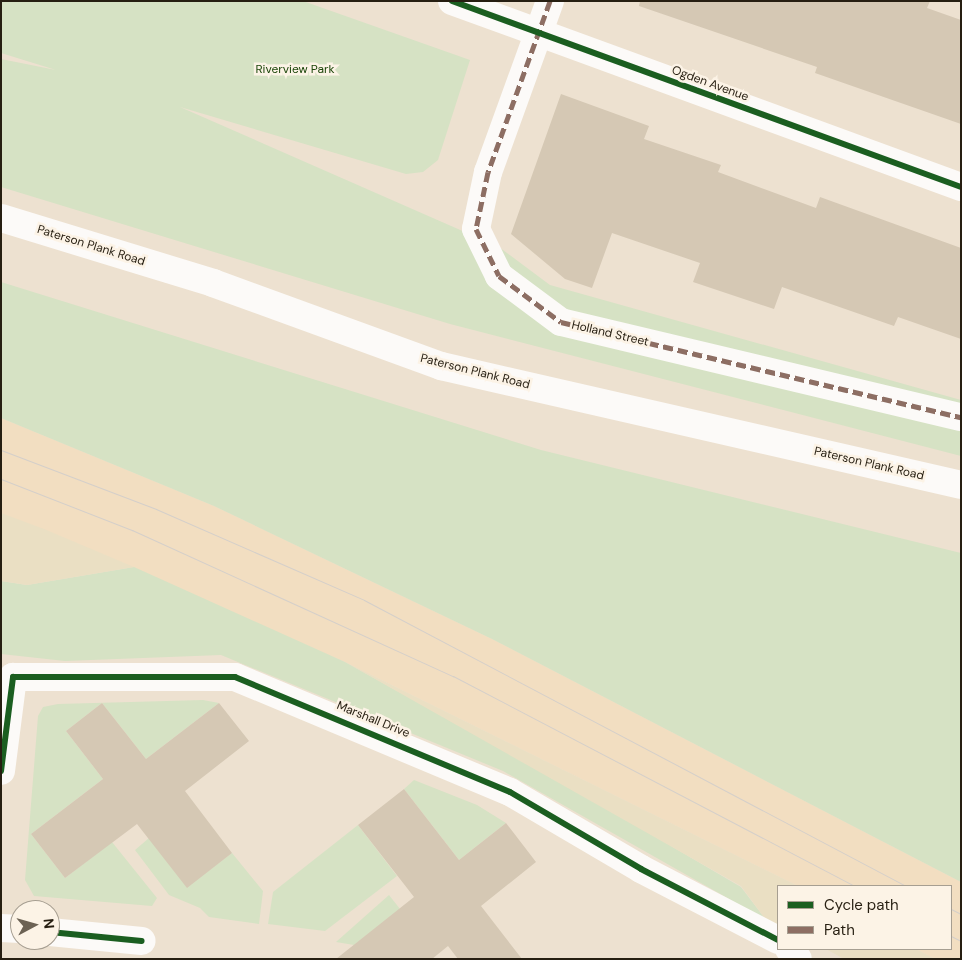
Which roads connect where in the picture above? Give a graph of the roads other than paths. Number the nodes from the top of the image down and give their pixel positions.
1 (452, 1) edge
2 (550, 1) edge
3 (512, 15) edge
4 (961, 187) edge
5 (1, 218) edge
6 (961, 417) edge
7 (961, 485) edge
8 (7, 676) edge
9 (1, 771) edge
10 (60, 933) edge
11 (777, 939) edge
12 (142, 941) dead end

1 - 3 street, Ogden Avenue
2 - 6 street, Holland Street
3 - 4 street, Ogden Avenue
5 - 7 street, Paterson Plank Road
8 - 9 street, Marshall Drive
8 - 11 street, Marshall Drive
10 - 12 street

